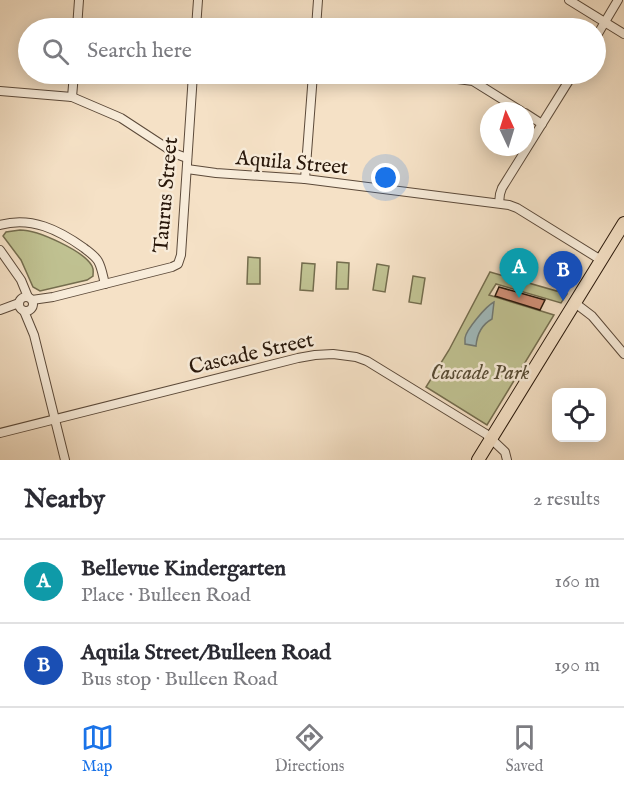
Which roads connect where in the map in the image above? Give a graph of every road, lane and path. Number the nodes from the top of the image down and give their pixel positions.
1 (79, 0) edge
2 (198, 0) edge
3 (318, 0) edge
4 (568, 0) edge
5 (618, 0) edge
6 (78, 18) edge
7 (197, 18) edge
8 (317, 18) edge
9 (597, 18) edge
10 (606, 19) edge
11 (606, 23) edge
12 (624, 34) edge
13 (73, 84) edge
14 (192, 84) edge
15 (312, 84) edge
16 (478, 84) edge
17 (567, 84) edge
18 (0, 91) edge
19 (72, 98) junction
20 (507, 102) edge
21 (534, 119) edge
22 (542, 124) junction
23 (188, 158) junction
24 (186, 171) junction
25 (305, 179) junction
26 (499, 204) junction
27 (624, 223) edge
28 (0, 225) edge
29 (0, 250) edge
30 (601, 260) junction
31 (105, 284) junction
32 (575, 303) junction
33 (26, 304) junction
34 (2, 310) edge
35 (624, 354) edge
36 (55, 419) junction
37 (0, 433) edge
38 (491, 439) junction
39 (65, 460) edge
40 (478, 460) edge
41 (507, 460) edge

1 - 6 street
2 - 7 street
3 - 8 street
4 - 9 street
5 - 10 street
11 - 12 street
13 - 19 street
14 - 23 street, Taurus Street
15 - 25 street
16 - 20 street
17 - 22 street
18 - 19 street
19 - 23 street
21 - 22 street
22 - 26 street
23 - 24 street, Taurus Street
24 - 25 street, Aquila Street
24 - 31 street, Taurus Street
25 - 26 street, Aquila Street
26 - 30 street, Aquila Street
27 - 30 main road
28 - 31 street
29 - 33 street
30 - 32 main road
31 - 33 street, Taurus Street
32 - 35 street
32 - 38 main road
33 - 34 street, Taurus Street
33 - 36 street
36 - 37 street, Cascade Street
36 - 38 street, Cascade Street
36 - 39 street
38 - 40 main road
38 - 41 street, Cascade Street

